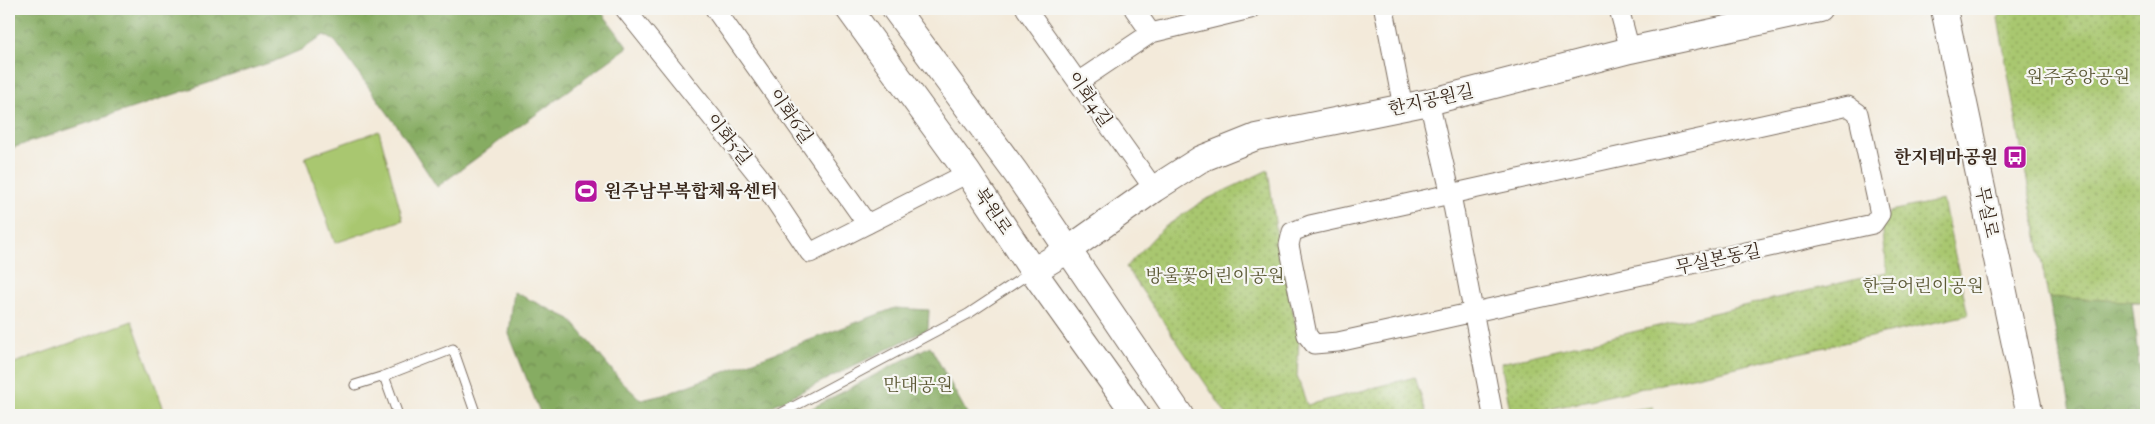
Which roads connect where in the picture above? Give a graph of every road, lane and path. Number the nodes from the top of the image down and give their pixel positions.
1 (625, 9) edge
2 (715, 9) edge
3 (849, 9) edge
4 (895, 9) edge
5 (1026, 9) edge
6 (1134, 9) edge
7 (1250, 9) edge
8 (1384, 9) edge
9 (1619, 9) edge
10 (1819, 9) edge
11 (1944, 9) edge
12 (1151, 33) junction
13 (1630, 50) junction
14 (1078, 82) junction
15 (1429, 102) junction
16 (1403, 108) junction
17 (968, 173) junction
18 (1154, 189) junction
19 (1452, 195) junction
20 (867, 224) junction
21 (1068, 250) junction
22 (1033, 271) junction
23 (1473, 313) junction
24 (384, 376) junction
25 (355, 385) dead end
26 (398, 415) edge
27 (476, 415) edge
28 (778, 415) edge
29 (1136, 415) edge
30 (1180, 415) edge
31 (1493, 415) edge
32 (2030, 415) edge

1 - 20 street, 이화5길
2 - 20 street, 이화6길
3 - 17 street, 북원로
4 - 21 street
5 - 14 street, 이화4길
6 - 12 street
7 - 12 street
8 - 16 street
9 - 13 street
10 - 13 street, 한지공원길
11 - 32 street, 무실로
12 - 14 street
13 - 15 street, 한지공원길
14 - 18 street, 이화4길
15 - 16 street, 한지공원길
15 - 19 street
16 - 18 street, 한지공원길
17 - 20 street, 이화5길
17 - 22 street, 북원로
18 - 21 street, 한지공원길
19 - 23 street
19 - 23 street, 무실본동길
19 - 23 street, 무실본동길
21 - 22 street, 한지공원길
21 - 30 street
22 - 28 lane
22 - 29 street, 북원로
23 - 31 street
24 - 25 lane
24 - 26 lane
24 - 27 lane

